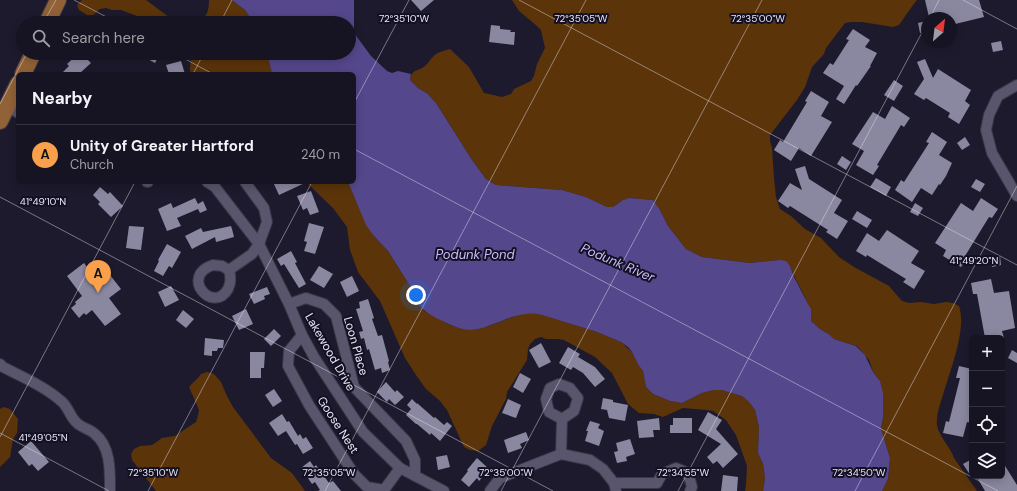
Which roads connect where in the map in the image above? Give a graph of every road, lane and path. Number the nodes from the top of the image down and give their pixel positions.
1 (58, 0) edge
2 (50, 16) edge
3 (30, 60) edge
4 (24, 72) edge
5 (1017, 84) edge
6 (16, 94) edge
7 (13, 109) edge
8 (0, 121) edge
9 (210, 184) edge
10 (246, 184) edge
11 (1017, 196) edge
12 (259, 244) junction
13 (229, 270) dead end
14 (289, 304) junction
15 (302, 335) junction
16 (0, 364) edge
17 (354, 387) junction
18 (340, 397) junction
19 (562, 419) dead end
20 (561, 454) junction
21 (400, 468) junction
22 (415, 476) junction
23 (615, 487) edge
24 (659, 487) edge
25 (110, 491) edge
26 (444, 491) edge
27 (490, 491) edge
28 (690, 491) edge

1 - 2 main road
3 - 4 main road
5 - 11 street
6 - 7 main road
7 - 8 main road
9 - 12 street, Lakewood Drive
10 - 12 street
12 - 13 street
12 - 14 street, Lakewood Drive
14 - 15 street, Lakewood Drive
14 - 17 street, Loon Place
15 - 18 street, Lakewood Drive
15 - 21 street, Goose Nest
16 - 25 street
17 - 18 street, Loon Place
17 - 22 street, Loon Place
18 - 21 street, Lakewood Drive
19 - 20 street
20 - 23 street
20 - 27 street
21 - 22 street, Lakewood Drive
22 - 26 street, Lakewood Drive
23 - 24 street
24 - 28 street

